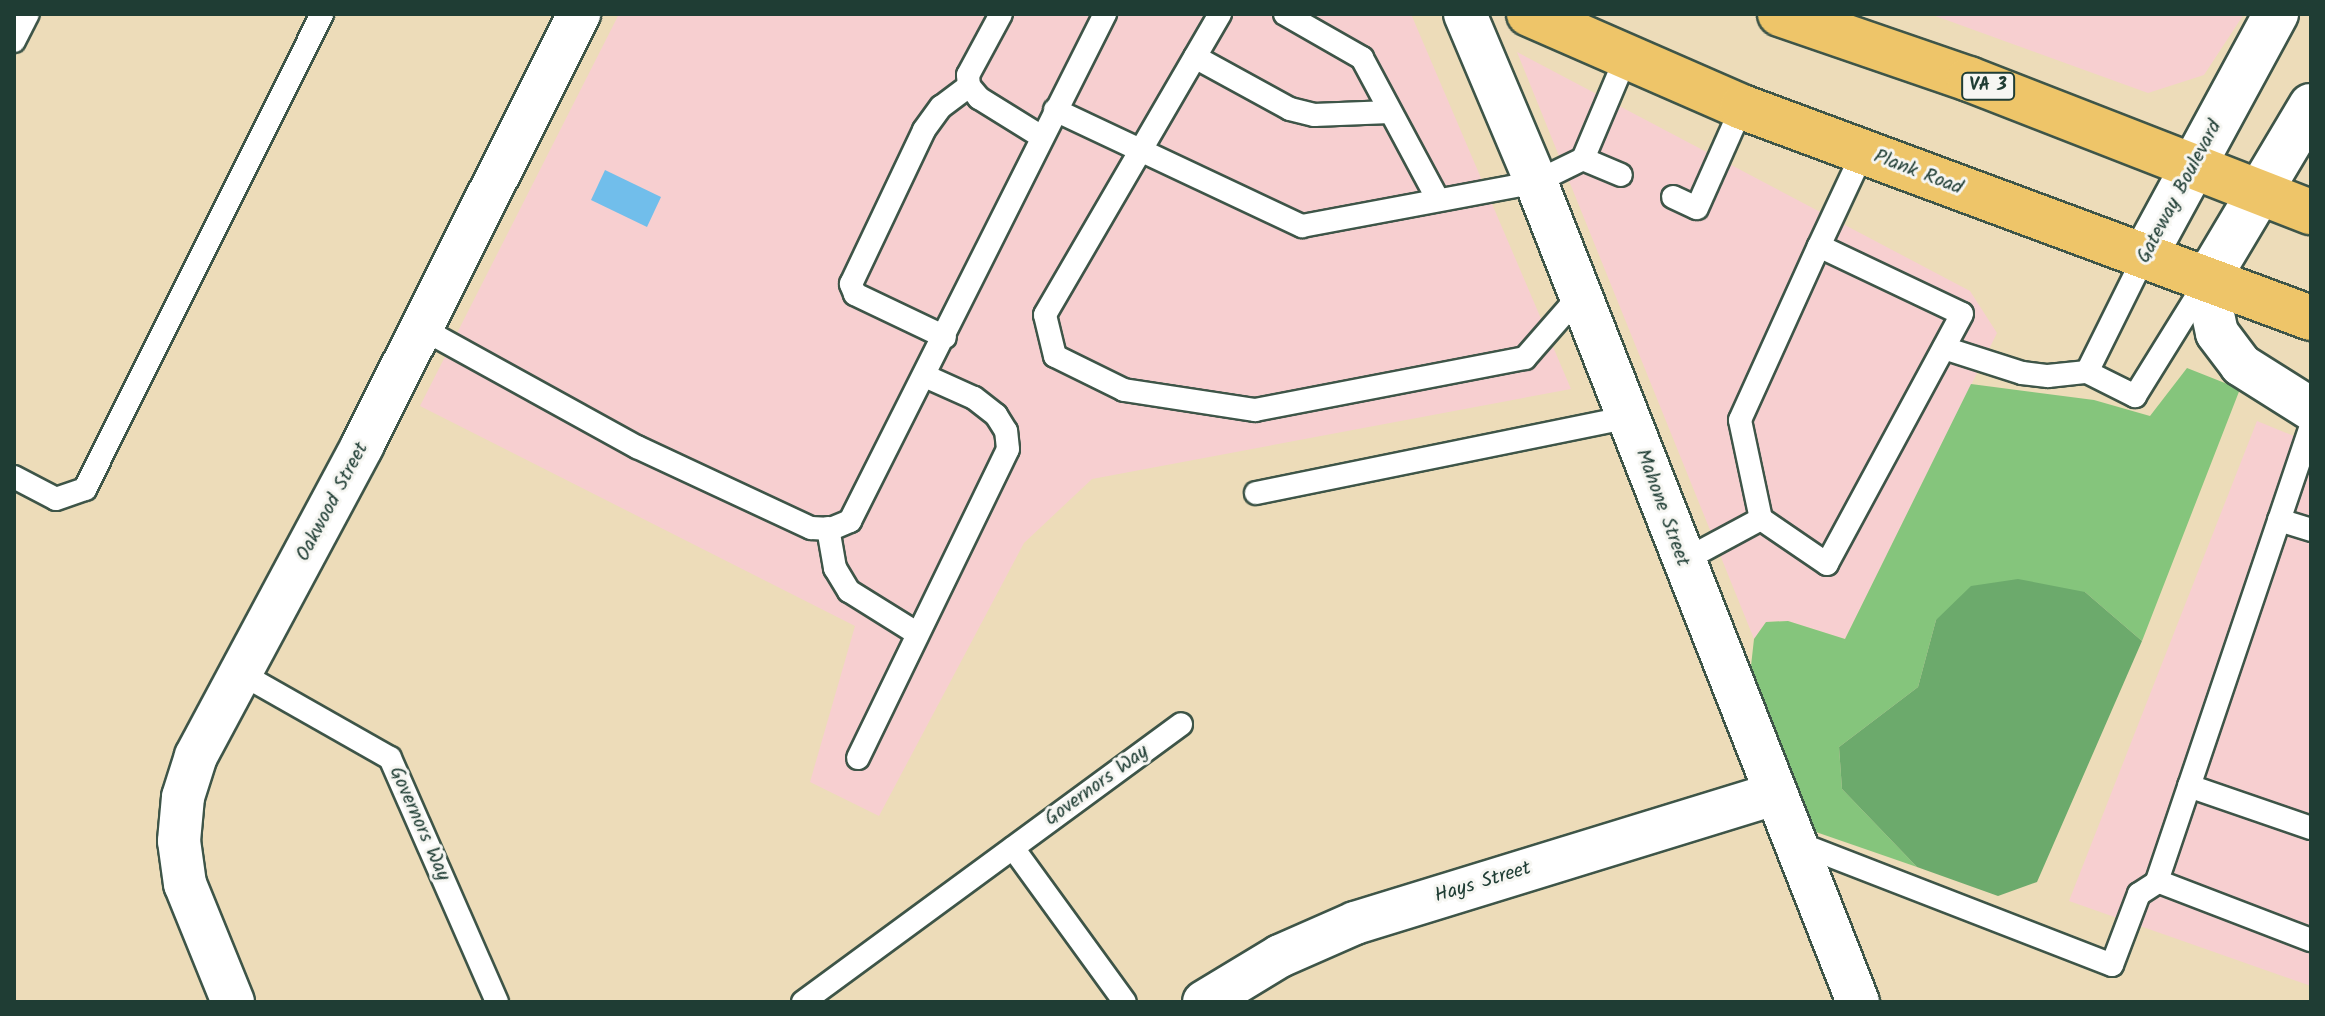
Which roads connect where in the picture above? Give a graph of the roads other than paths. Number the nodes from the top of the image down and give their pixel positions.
1 (28, 14) edge
2 (322, 14) edge
3 (579, 14) edge
4 (1001, 14) edge
5 (1105, 14) edge
6 (1220, 14) edge
7 (1285, 14) edge
8 (1465, 14) edge
9 (1529, 14) edge
10 (1780, 14) edge
11 (2276, 14) edge
12 (14, 41) edge
13 (1195, 57) junction
14 (1626, 57) junction
15 (969, 86) junction
16 (2311, 106) edge
17 (1742, 107) junction
18 (1055, 110) junction
19 (1390, 112) junction
20 (1042, 137) junction
21 (1141, 150) junction
22 (1863, 152) junction
23 (1583, 159) junction
24 (2193, 168) junction
25 (1621, 175) dead end
26 (1536, 182) junction
27 (2259, 194) junction
28 (1673, 197) dead end
29 (1438, 200) junction
30 (2311, 212) edge
31 (1819, 246) junction
32 (2144, 257) junction
33 (2206, 282) junction
34 (1580, 295) junction
35 (2311, 318) edge
36 (421, 328) junction
37 (945, 337) junction
38 (1944, 348) junction
39 (2087, 372) junction
40 (925, 376) junction
41 (2311, 409) edge
42 (1629, 417) junction
43 (2311, 426) edge
44 (14, 477) edge
45 (1256, 493) dead end
46 (1761, 519) junction
47 (2279, 520) junction
48 (828, 528) junction
49 (2311, 530) edge
50 (1681, 562) junction
51 (918, 634) junction
52 (242, 674) junction
53 (1181, 724) dead end
54 (858, 758) dead end
55 (2189, 786) junction
56 (1775, 794) junction
57 (2311, 828) edge
58 (1794, 841) junction
59 (1013, 848) junction
60 (2159, 881) junction
61 (2311, 940) edge
62 (233, 1002) edge
63 (497, 1002) edge
64 (803, 1002) edge
65 (1125, 1002) edge
66 (1204, 1002) edge
67 (1858, 1002) edge

1 - 12 lane
2 - 44 lane
3 - 36 street, Oakwood Street
4 - 15 lane
5 - 18 lane
6 - 13 lane
7 - 19 lane
8 - 26 street, Mahone Street
9 - 14 highway, Plank Road
10 - 24 highway, VA 3
11 - 24 street, Gateway Boulevard
13 - 19 lane
13 - 21 lane
14 - 17 highway, Plank Road
14 - 23 lane
15 - 20 lane
15 - 37 lane
16 - 27 street
17 - 22 highway, Plank Road
17 - 28 lane
18 - 20 lane
18 - 21 lane
19 - 29 lane
20 - 37 lane
21 - 29 lane
21 - 34 lane
22 - 31 lane
22 - 32 highway, Plank Road
23 - 25 lane
23 - 26 lane
24 - 27 highway, VA 3
24 - 32 street, Gateway Boulevard
26 - 29 lane
26 - 34 street, Mahone Street
27 - 30 highway, VA 3
27 - 33 street
31 - 38 lane
31 - 46 lane
32 - 33 highway, Plank Road
32 - 39 lane, Gateway Boulevard
33 - 35 highway, Plank Road
33 - 39 lane
33 - 41 street
34 - 42 street, Mahone Street
36 - 48 lane
36 - 52 street, Oakwood Street
37 - 40 lane
38 - 39 lane
38 - 46 lane
40 - 48 lane
40 - 51 lane
42 - 45 lane
42 - 50 street, Mahone Street
43 - 47 lane
46 - 50 lane
47 - 49 lane
47 - 55 lane
48 - 51 lane
50 - 56 street, Mahone Street
51 - 54 lane
52 - 62 street, Oakwood Street
52 - 63 lane, Governors Way
53 - 59 lane, Governors Way
55 - 57 lane
55 - 60 lane
56 - 58 street, Mahone Street
56 - 66 street, Hays Street
58 - 60 lane
58 - 67 street, Mahone Street
59 - 64 lane, Governors Way
59 - 65 lane
60 - 61 lane

